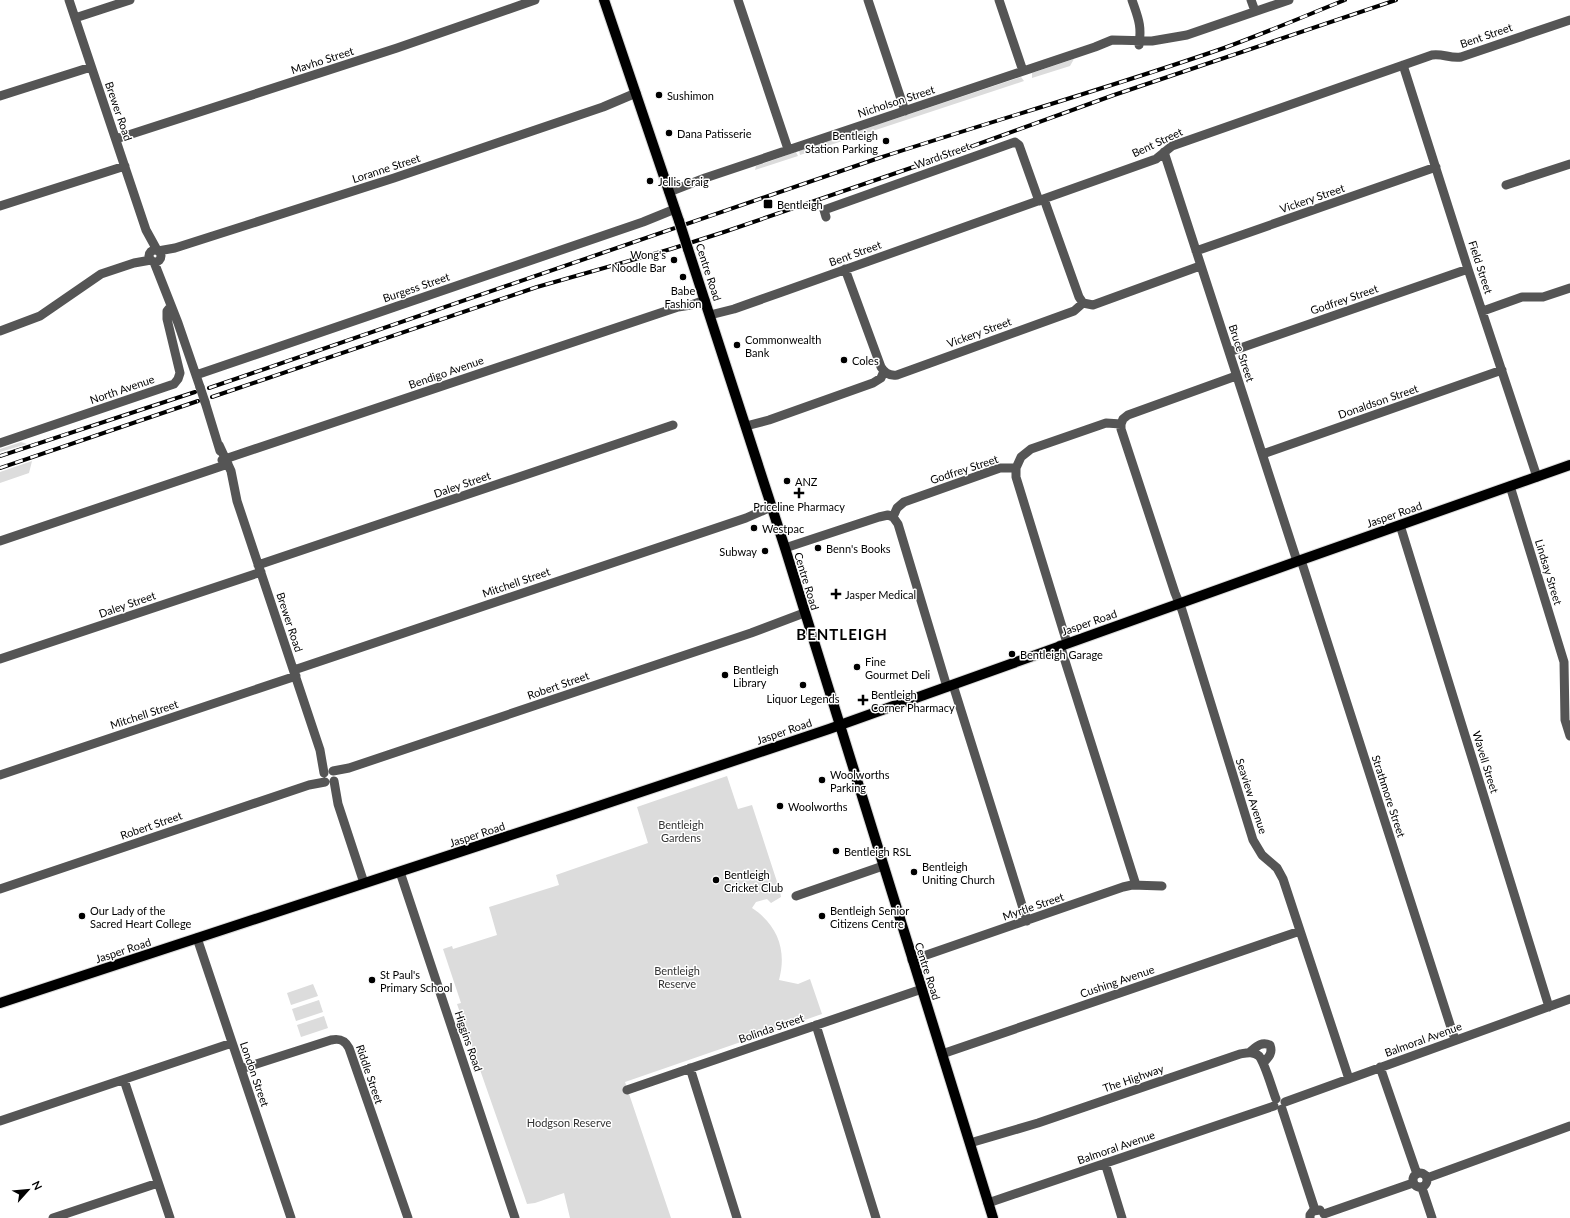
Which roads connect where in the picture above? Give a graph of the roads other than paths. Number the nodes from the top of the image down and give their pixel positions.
1 (69, 0) edge
2 (130, 0) edge
3 (535, 0) edge
4 (604, 0) edge
5 (738, 0) edge
6 (868, 0) edge
7 (999, 0) edge
8 (1132, 0) edge
9 (1251, 0) edge
10 (1289, 0) edge
11 (1255, 12) junction
12 (75, 18) junction
13 (1570, 20) edge
14 (1139, 43) junction
15 (1403, 65) junction
16 (91, 67) junction
17 (1023, 72) junction
18 (0, 96) edge
19 (637, 96) junction
20 (906, 111) junction
21 (116, 139) junction
22 (788, 149) junction
23 (1164, 152) junction
24 (1570, 164) edge
25 (125, 166) junction
26 (1436, 167) junction
27 (1506, 185) dead end
28 (668, 189) junction
29 (1041, 200) junction
30 (0, 206) edge
31 (677, 215) junction
32 (826, 217) dead end
33 (1196, 251) junction
34 (155, 255) junction
35 (1200, 266) junction
36 (845, 269) junction
37 (1468, 269) junction
38 (1570, 288) edge
39 (705, 298) junction
40 (1083, 303) junction
41 (171, 306) junction
42 (1482, 311) junction
43 (711, 317) junction
44 (0, 331) edge
45 (1229, 352) junction
46 (1502, 370) junction
47 (884, 372) junction
48 (196, 375) junction
49 (1236, 376) junction
50 (1121, 424) junction
51 (673, 425) dead end
52 (747, 428) junction
53 (0, 443) edge
54 (1263, 454) junction
55 (225, 462) junction
56 (1570, 465) edge
57 (1016, 468) junction
58 (1536, 477) junction
59 (1510, 486) junction
60 (772, 509) junction
61 (893, 517) junction
62 (1400, 525) junction
63 (0, 541) edge
64 (785, 548) junction
65 (1299, 560) junction
66 (260, 568) junction
67 (1179, 603) junction
68 (805, 615) junction
69 (1064, 644) junction
70 (0, 659) edge
71 (295, 673) junction
72 (950, 686) junction
73 (840, 725) junction
74 (1570, 736) edge
75 (0, 775) edge
76 (329, 777) junction
77 (883, 866) junction
78 (400, 872) junction
79 (364, 884) junction
80 (1136, 885) junction
81 (1162, 886) dead end
82 (0, 888) edge
83 (796, 896) dead end
84 (1027, 921) junction
85 (1300, 931) junction
86 (197, 938) junction
87 (912, 960) junction
88 (922, 989) junction
89 (1570, 999) edge
90 (0, 1003) edge
91 (1549, 1007) junction
92 (816, 1025) junction
93 (1455, 1040) junction
94 (232, 1043) junction
95 (1250, 1052) junction
96 (942, 1054) junction
97 (1263, 1063) junction
98 (1380, 1067) junction
99 (690, 1068) junction
100 (241, 1069) junction
101 (1349, 1079) junction
102 (124, 1080) junction
103 (627, 1090) dead end
104 (1279, 1104) junction
105 (0, 1121) edge
106 (1570, 1126) edge
107 (970, 1143) junction
108 (1105, 1163) junction
109 (1417, 1174) junction
110 (1427, 1178) junction
111 (158, 1183) junction
112 (1413, 1183) junction
113 (1422, 1188) junction
114 (988, 1204) junction
115 (1312, 1214) edge
116 (1324, 1216) edge
117 (53, 1218) edge
118 (170, 1218) edge
119 (290, 1218) edge
120 (408, 1218) edge
121 (515, 1218) edge
122 (737, 1218) edge
123 (876, 1218) edge
124 (993, 1218) edge
125 (1122, 1218) edge
126 (1432, 1218) edge

1 - 12 street, Brewer Road
2 - 12 street
3 - 21 street, Mavho Street
4 - 19 main road, Centre Road
5 - 22 street
6 - 20 street
7 - 17 street
8 - 14 street
9 - 11 street
10 - 11 street, Nicholson Street
11 - 14 street, Nicholson Street
12 - 16 street, Brewer Road
13 - 15 street, Bent Street
14 - 17 street, Nicholson Street
15 - 23 street, Bent Street
15 - 26 street, Field Street
16 - 18 street
16 - 21 street, Brewer Road
17 - 20 street, Nicholson Street
19 - 28 main road, Centre Road
19 - 34 street, Loranne Street
20 - 22 street, Nicholson Street
21 - 25 street, Brewer Road
22 - 28 street, Nicholson Street
23 - 29 street, Bent Street
23 - 33 street, Bruce Street
24 - 27 street
25 - 30 street
25 - 34 street, Brewer Road
26 - 33 street, Vickery Street
26 - 37 street, Field Street
28 - 31 main road, Centre Road
29 - 32 street, Ward Street
29 - 36 street, Bent Street
29 - 40 street, Ward Street
31 - 39 main road, Centre Road, bridge
31 - 48 street, Burgess Street
33 - 35 street, Bruce Street
34 - 41 street, Brewer Road
34 - 44 street, Loranne Street
35 - 40 street, Vickery Street
35 - 45 street, Bruce Street
36 - 43 street, Bent Street
36 - 47 street
37 - 42 street, Field Street
37 - 45 street, Godfrey Street
38 - 42 street
39 - 43 main road, Centre Road
39 - 55 street, Bendigo Avenue
40 - 47 street, Vickery Street
41 - 48 street, Brewer Road
41 - 53 street, North Avenue
42 - 46 street, Field Street
43 - 52 main road, Centre Road
45 - 49 street, Bruce Street
46 - 54 street, Donaldson Street
46 - 58 street, Field Street
47 - 52 street
48 - 55 street, Brewer Road, bridge
49 - 50 street
49 - 54 street, Bruce Street
50 - 57 street, Godfrey Street
50 - 67 street, Seaview Avenue
51 - 66 street, Daley Street
52 - 60 main road, Centre Road
54 - 65 street, Bruce Street
55 - 63 street, Bendigo Avenue
55 - 66 street, Brewer Road
56 - 58 main road, Jasper Road
57 - 61 street, Godfrey Street
57 - 69 street
58 - 59 main road, Jasper Road
59 - 62 main road, Jasper Road
59 - 74 street, Lindsay Street
60 - 64 main road, Centre Road
60 - 71 street, Mitchell Street
61 - 64 street
61 - 72 street
62 - 65 main road, Jasper Road
62 - 91 street, Wavell Street
64 - 68 main road, Centre Road
65 - 67 main road, Jasper Road
65 - 93 street, Strathmore Street
66 - 70 street, Daley Street
66 - 71 street, Brewer Road
67 - 69 main road, Jasper Road
67 - 85 street, Seaview Avenue
68 - 73 main road, Centre Road
68 - 76 street, Robert Street
69 - 72 main road, Jasper Road
69 - 80 street
71 - 75 street, Mitchell Street
71 - 76 street, Brewer Road
72 - 73 main road, Jasper Road
72 - 84 street
73 - 77 main road, Centre Road
73 - 78 main road, Jasper Road
76 - 79 street, Brewer Road
76 - 82 street, Robert Street
77 - 83 street
77 - 87 main road, Centre Road
78 - 79 main road, Jasper Road
78 - 121 street, Higgins Road
79 - 86 main road, Jasper Road
80 - 81 street, Myrtle Street
80 - 84 street, Myrtle Street
84 - 87 street, Myrtle Street
85 - 96 street, Cushing Avenue
85 - 101 street, Seaview Avenue
86 - 90 main road, Jasper Road
86 - 94 street, London Street
87 - 88 main road, Centre Road
88 - 92 street, Bolinda Street
88 - 96 main road, Centre Road
89 - 91 street, Balmoral Avenue
91 - 93 street, Balmoral Avenue
92 - 99 street, Bolinda Street
92 - 123 street
93 - 98 street, Balmoral Avenue
94 - 100 street, London Street
94 - 102 street
95 - 97 street
95 - 97 street, The Highway
95 - 107 street, The Highway
96 - 107 main road, Centre Road
97 - 104 street
98 - 101 street, Balmoral Avenue
98 - 109 street
99 - 103 street, Bolinda Street
99 - 122 street
100 - 119 street, London Street
100 - 120 street, Riddle Street
101 - 104 street, Balmoral Avenue
102 - 105 street
102 - 111 street
104 - 108 street, Balmoral Avenue
104 - 115 street
106 - 110 street
107 - 114 main road, Centre Road
108 - 114 street, Balmoral Avenue
108 - 125 street
109 - 110 street
109 - 112 street
110 - 113 street
111 - 117 street
111 - 118 street
112 - 113 street
112 - 116 street
113 - 126 street
114 - 124 main road, Centre Road
115 - 116 street

